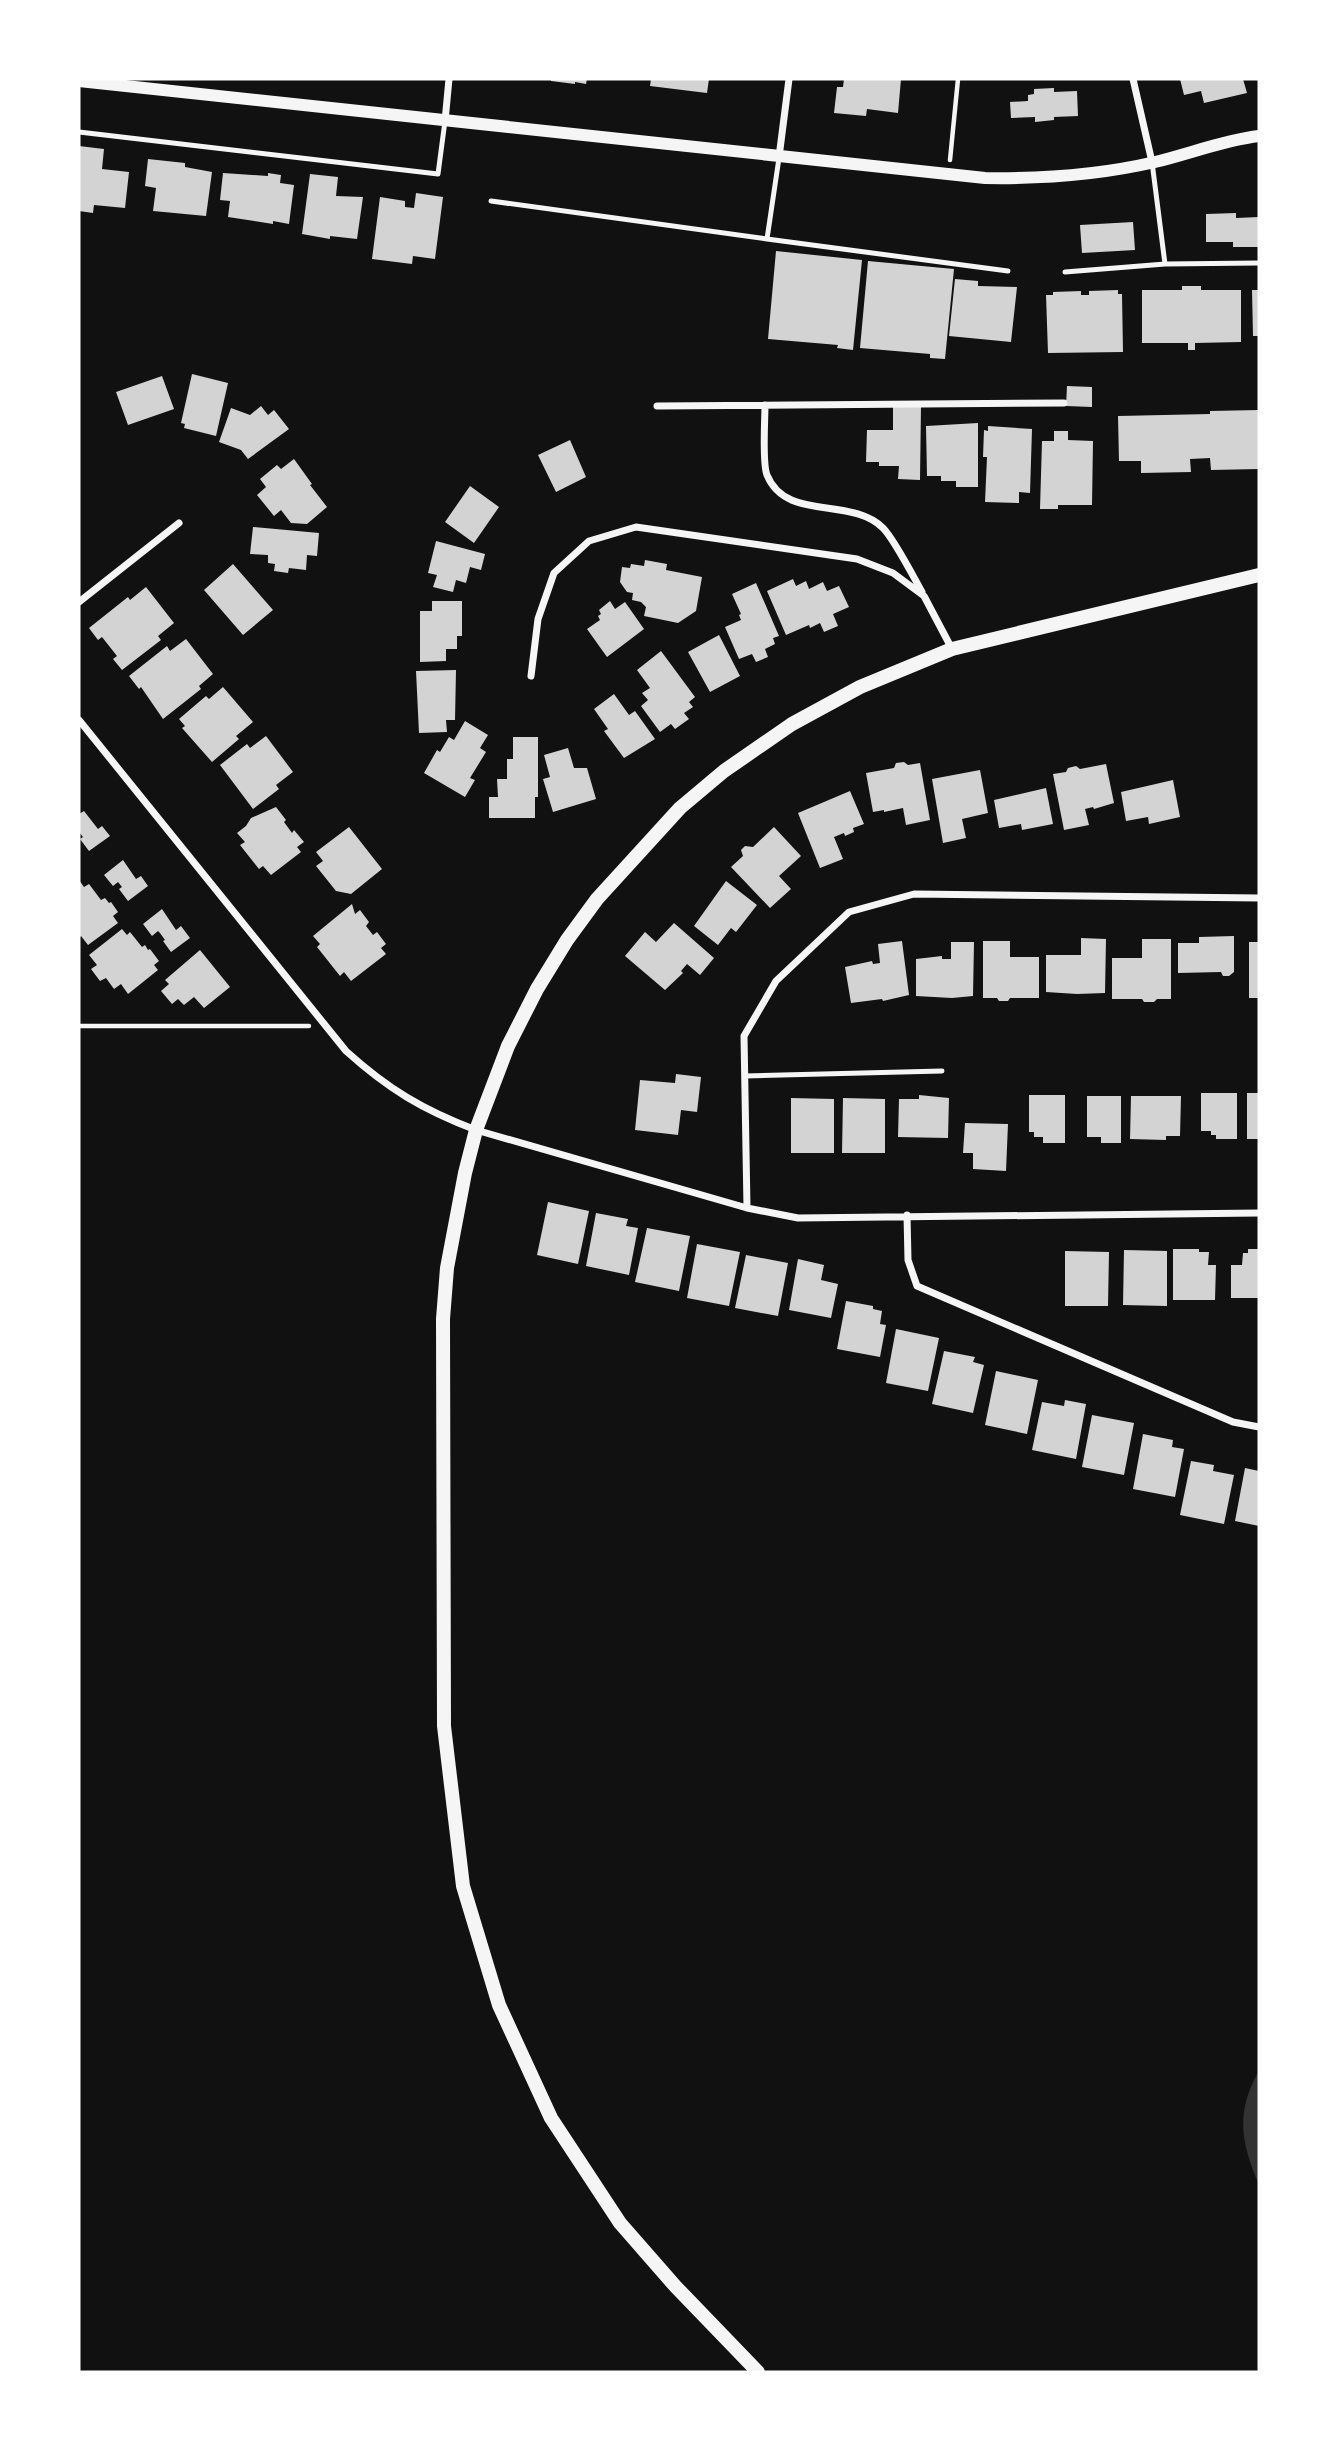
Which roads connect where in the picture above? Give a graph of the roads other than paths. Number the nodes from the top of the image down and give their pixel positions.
1 (449, 79) edge
2 (789, 79) edge
3 (1133, 79) edge
4 (79, 81) edge
5 (444, 121) junction
6 (79, 132) edge
7 (1259, 136) edge
8 (779, 158) junction
9 (1152, 162) junction
10 (491, 201) dead end
11 (767, 239) junction
12 (1259, 263) edge
13 (1165, 264) junction
14 (1008, 271) dead end
15 (1065, 272) dead end
16 (1064, 402) dead end
17 (765, 405) junction
18 (657, 406) dead end
19 (179, 523) dead end
20 (1259, 575) edge
21 (924, 596) junction
22 (79, 602) edge
23 (952, 649) junction
24 (531, 676) dead end
25 (79, 720) edge
26 (1259, 898) edge
27 (942, 1070) dead end
28 (745, 1076) junction
29 (476, 1130) junction
30 (747, 1208) junction
31 (1259, 1213) edge
32 (907, 1215) junction
33 (1259, 1427) edge
34 (758, 2372) edge

1 - 5 street
2 - 8 street
3 - 9 street
4 - 5 street
5 - 6 lane
5 - 8 street
7 - 9 street
8 - 9 street
8 - 11 lane
9 - 13 lane
10 - 11 lane
11 - 14 lane
12 - 13 lane
13 - 15 lane
16 - 17 street
17 - 18 street
17 - 21 street
19 - 22 street
20 - 23 main road
21 - 23 street
21 - 24 street
23 - 29 main road
25 - 29 street
26 - 28 street
27 - 28 lane
28 - 30 street
29 - 30 street
29 - 34 main road
30 - 32 street
31 - 32 street
32 - 33 street

